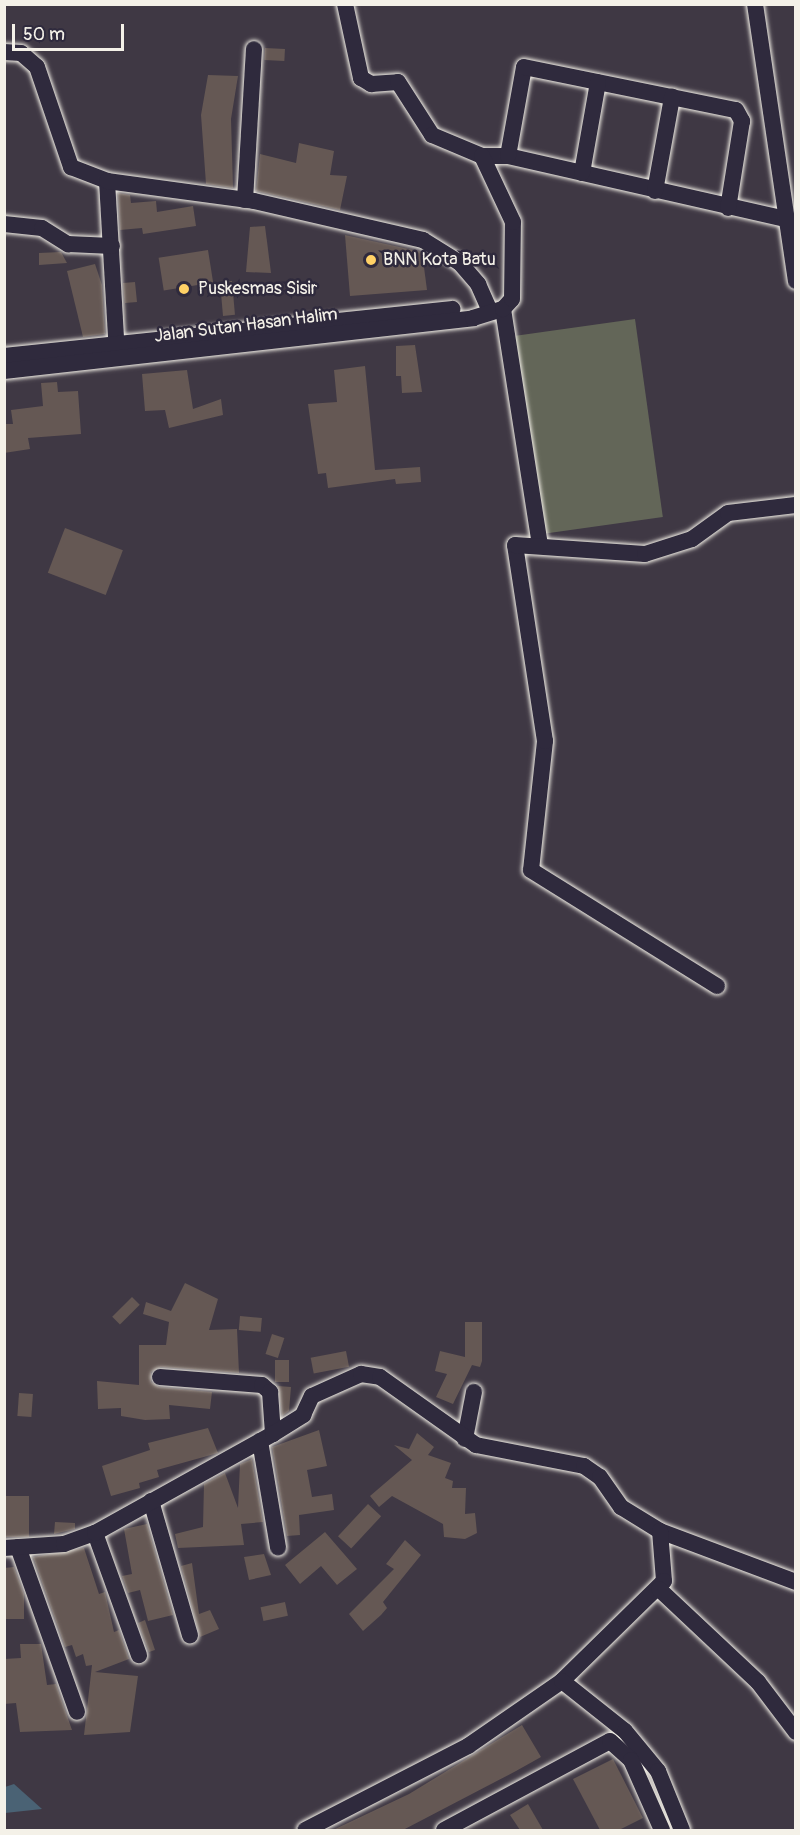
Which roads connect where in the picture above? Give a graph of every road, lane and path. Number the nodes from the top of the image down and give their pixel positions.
1 (345, 4) edge
2 (755, 4) edge
3 (255, 49) dead end
4 (4, 52) edge
5 (598, 82) junction
6 (672, 97) junction
7 (482, 156) junction
8 (508, 156) junction
9 (582, 173) junction
10 (106, 181) junction
11 (655, 191) junction
12 (245, 200) junction
13 (728, 208) junction
14 (786, 219) junction
15 (4, 224) edge
16 (112, 246) junction
17 (795, 281) edge
18 (493, 310) junction
19 (116, 352) junction
20 (4, 357) edge
21 (4, 371) edge
22 (795, 505) edge
23 (532, 544) junction
24 (717, 986) dead end
25 (160, 1377) dead end
26 (474, 1392) dead end
27 (267, 1438) junction
28 (465, 1439) junction
29 (151, 1501) junction
30 (660, 1531) junction
31 (95, 1533) junction
32 (11, 1547) edge
33 (278, 1547) dead end
34 (795, 1582) edge
35 (659, 1589) junction
36 (190, 1635) dead end
37 (139, 1655) dead end
38 (562, 1681) junction
39 (77, 1712) dead end
40 (795, 1732) edge
41 (305, 1830) edge
42 (444, 1830) edge
43 (661, 1830) edge
44 (682, 1830) edge

1 - 7 street
2 - 14 street
3 - 12 street
4 - 10 street
5 - 6 street
5 - 8 street
5 - 9 street
6 - 11 street
6 - 13 street
7 - 8 street
7 - 18 street
8 - 9 street
9 - 11 street
10 - 12 street
10 - 16 street
11 - 13 street
12 - 18 street
13 - 14 street
14 - 17 street
15 - 16 street
16 - 19 street
18 - 19 street, Jalan Sutan Hasan Halim
18 - 23 street
19 - 20 street
19 - 21 street, Jalan Sutan Hasan Halim
22 - 23 street
23 - 24 street
25 - 27 street
26 - 28 street
27 - 28 street
27 - 29 street
27 - 33 street
28 - 30 street
29 - 31 street
29 - 36 street
30 - 34 street
30 - 35 street
31 - 32 street
31 - 37 street
32 - 39 street
35 - 38 street
35 - 40 street
38 - 41 street
38 - 44 street
42 - 43 street

